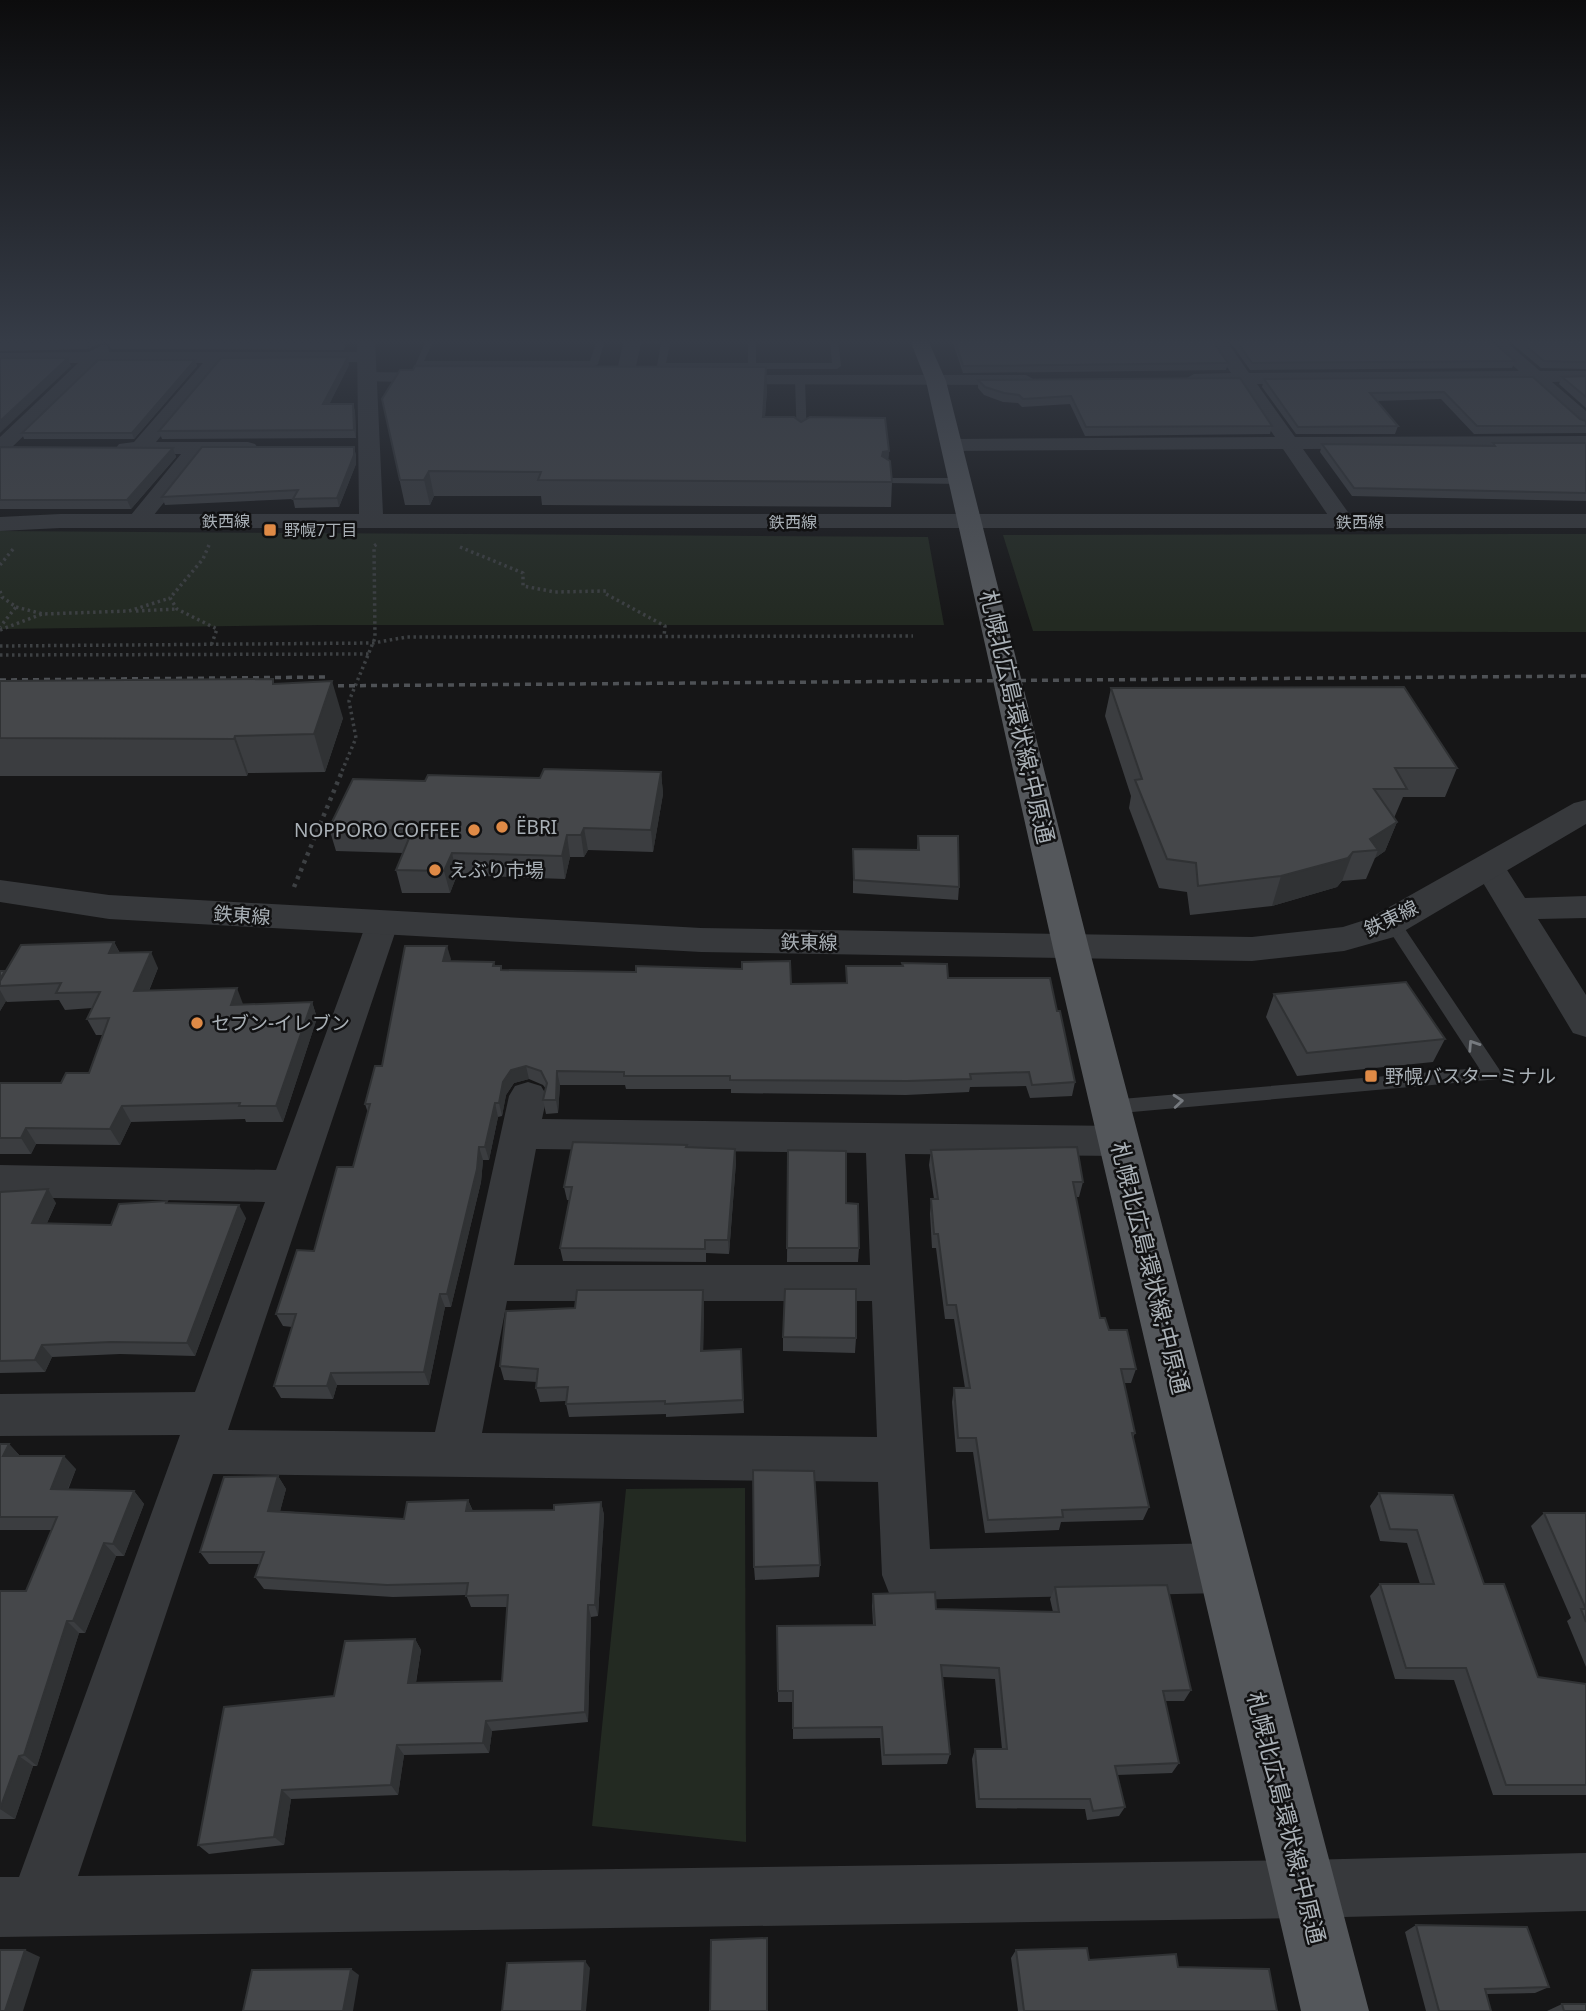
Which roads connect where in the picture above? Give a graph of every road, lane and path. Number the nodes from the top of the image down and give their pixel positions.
1 (15, 434) edge
2 (152, 434) edge
3 (369, 434) edge
4 (802, 434) edge
5 (949, 434) edge
6 (1283, 434) edge
7 (802, 441) edge
8 (1289, 442) junction
9 (1586, 442) edge
10 (952, 445) junction
11 (343, 447) edge
12 (369, 447) junction
13 (0, 448) edge
14 (28, 448) edge
15 (112, 448) edge
16 (140, 448) junction
17 (197, 448) junction
18 (263, 448) edge
19 (888, 481) edge
20 (961, 481) junction
21 (137, 521) junction
22 (1586, 521) edge
23 (1344, 522) junction
24 (971, 523) junction
25 (0, 524) edge
26 (377, 531) junction
27 (218, 540) dead end
28 (452, 544) dead end
29 (0, 591) edge
30 (170, 598) junction
31 (16, 607) junction
32 (177, 609) junction
33 (129, 611) junction
34 (43, 614) junction
35 (0, 629) edge
36 (664, 636) junction
37 (913, 636) dead end
38 (373, 643) junction
39 (0, 646) edge
40 (211, 646) junction
41 (369, 654) junction
42 (0, 655) edge
43 (1577, 823) edge
44 (1489, 866) junction
45 (0, 891) edge
46 (290, 896) dead end
47 (1586, 907) edge
48 (1516, 909) junction
49 (1391, 921) junction
50 (382, 924) junction
51 (1071, 948) junction
52 (1586, 1024) edge
53 (1115, 1124) junction
54 (885, 1139) junction
55 (0, 1181) edge
56 (290, 1186) junction
57 (489, 1283) junction
58 (892, 1283) junction
59 (0, 1415) edge
60 (204, 1432) junction
61 (454, 1455) junction
62 (902, 1460) junction
63 (1224, 1568) junction
64 (1586, 1882) edge
65 (1303, 1889) junction
66 (19, 1906) edge
67 (1335, 2011) edge

1 - 13 street
2 - 16 street
3 - 12 street
4 - 7 lane
5 - 10 main road, 札幌北広島環状線;中原通
6 - 8 street
8 - 9 street
8 - 10 street
8 - 23 street
10 - 20 main road, 札幌北広島環状線;中原通
11 - 12 street
12 - 26 street
13 - 14 street
15 - 16 street
16 - 17 street
17 - 18 street
17 - 21 street
19 - 20 lane
20 - 24 main road, 札幌北広島環状線;中原通
21 - 25 street, 鉄西線
21 - 26 street, 鉄西線
22 - 23 street, 鉄西線
23 - 24 street, 鉄西線
24 - 26 street, 鉄西線
24 - 51 main road, 札幌北広島環状線;中原通
26 - 38 path
27 - 30 path
28 - 36 path
29 - 31 path
30 - 32 path
30 - 33 path
31 - 34 path
31 - 35 path
32 - 33 path
32 - 40 path
33 - 34 path
34 - 35 path
36 - 37 path
36 - 38 path
38 - 40 path
38 - 41 path
39 - 40 path
41 - 42 path
41 - 46 path
43 - 44 street, 鉄東線
44 - 48 street
44 - 49 street, 鉄東線
45 - 50 street, 鉄東線
47 - 48 street
48 - 52 street
49 - 51 street, 鉄東線
53 -> 49 lane
50 - 51 street, 鉄東線
50 - 56 street
51 - 53 main road, 札幌北広島環状線;中原通
53 - 54 street
53 - 63 main road, 札幌北広島環状線;中原通
54 - 57 street
54 - 58 street
55 - 56 street
56 - 60 street
57 - 58 street
57 - 61 street
58 - 62 street
59 - 60 street
60 - 61 street
60 - 66 street
61 - 62 street
62 - 63 street
63 - 65 main road, 札幌北広島環状線;中原通
64 - 65 street
65 - 66 street
65 - 67 main road, 札幌北広島環状線;中原通

